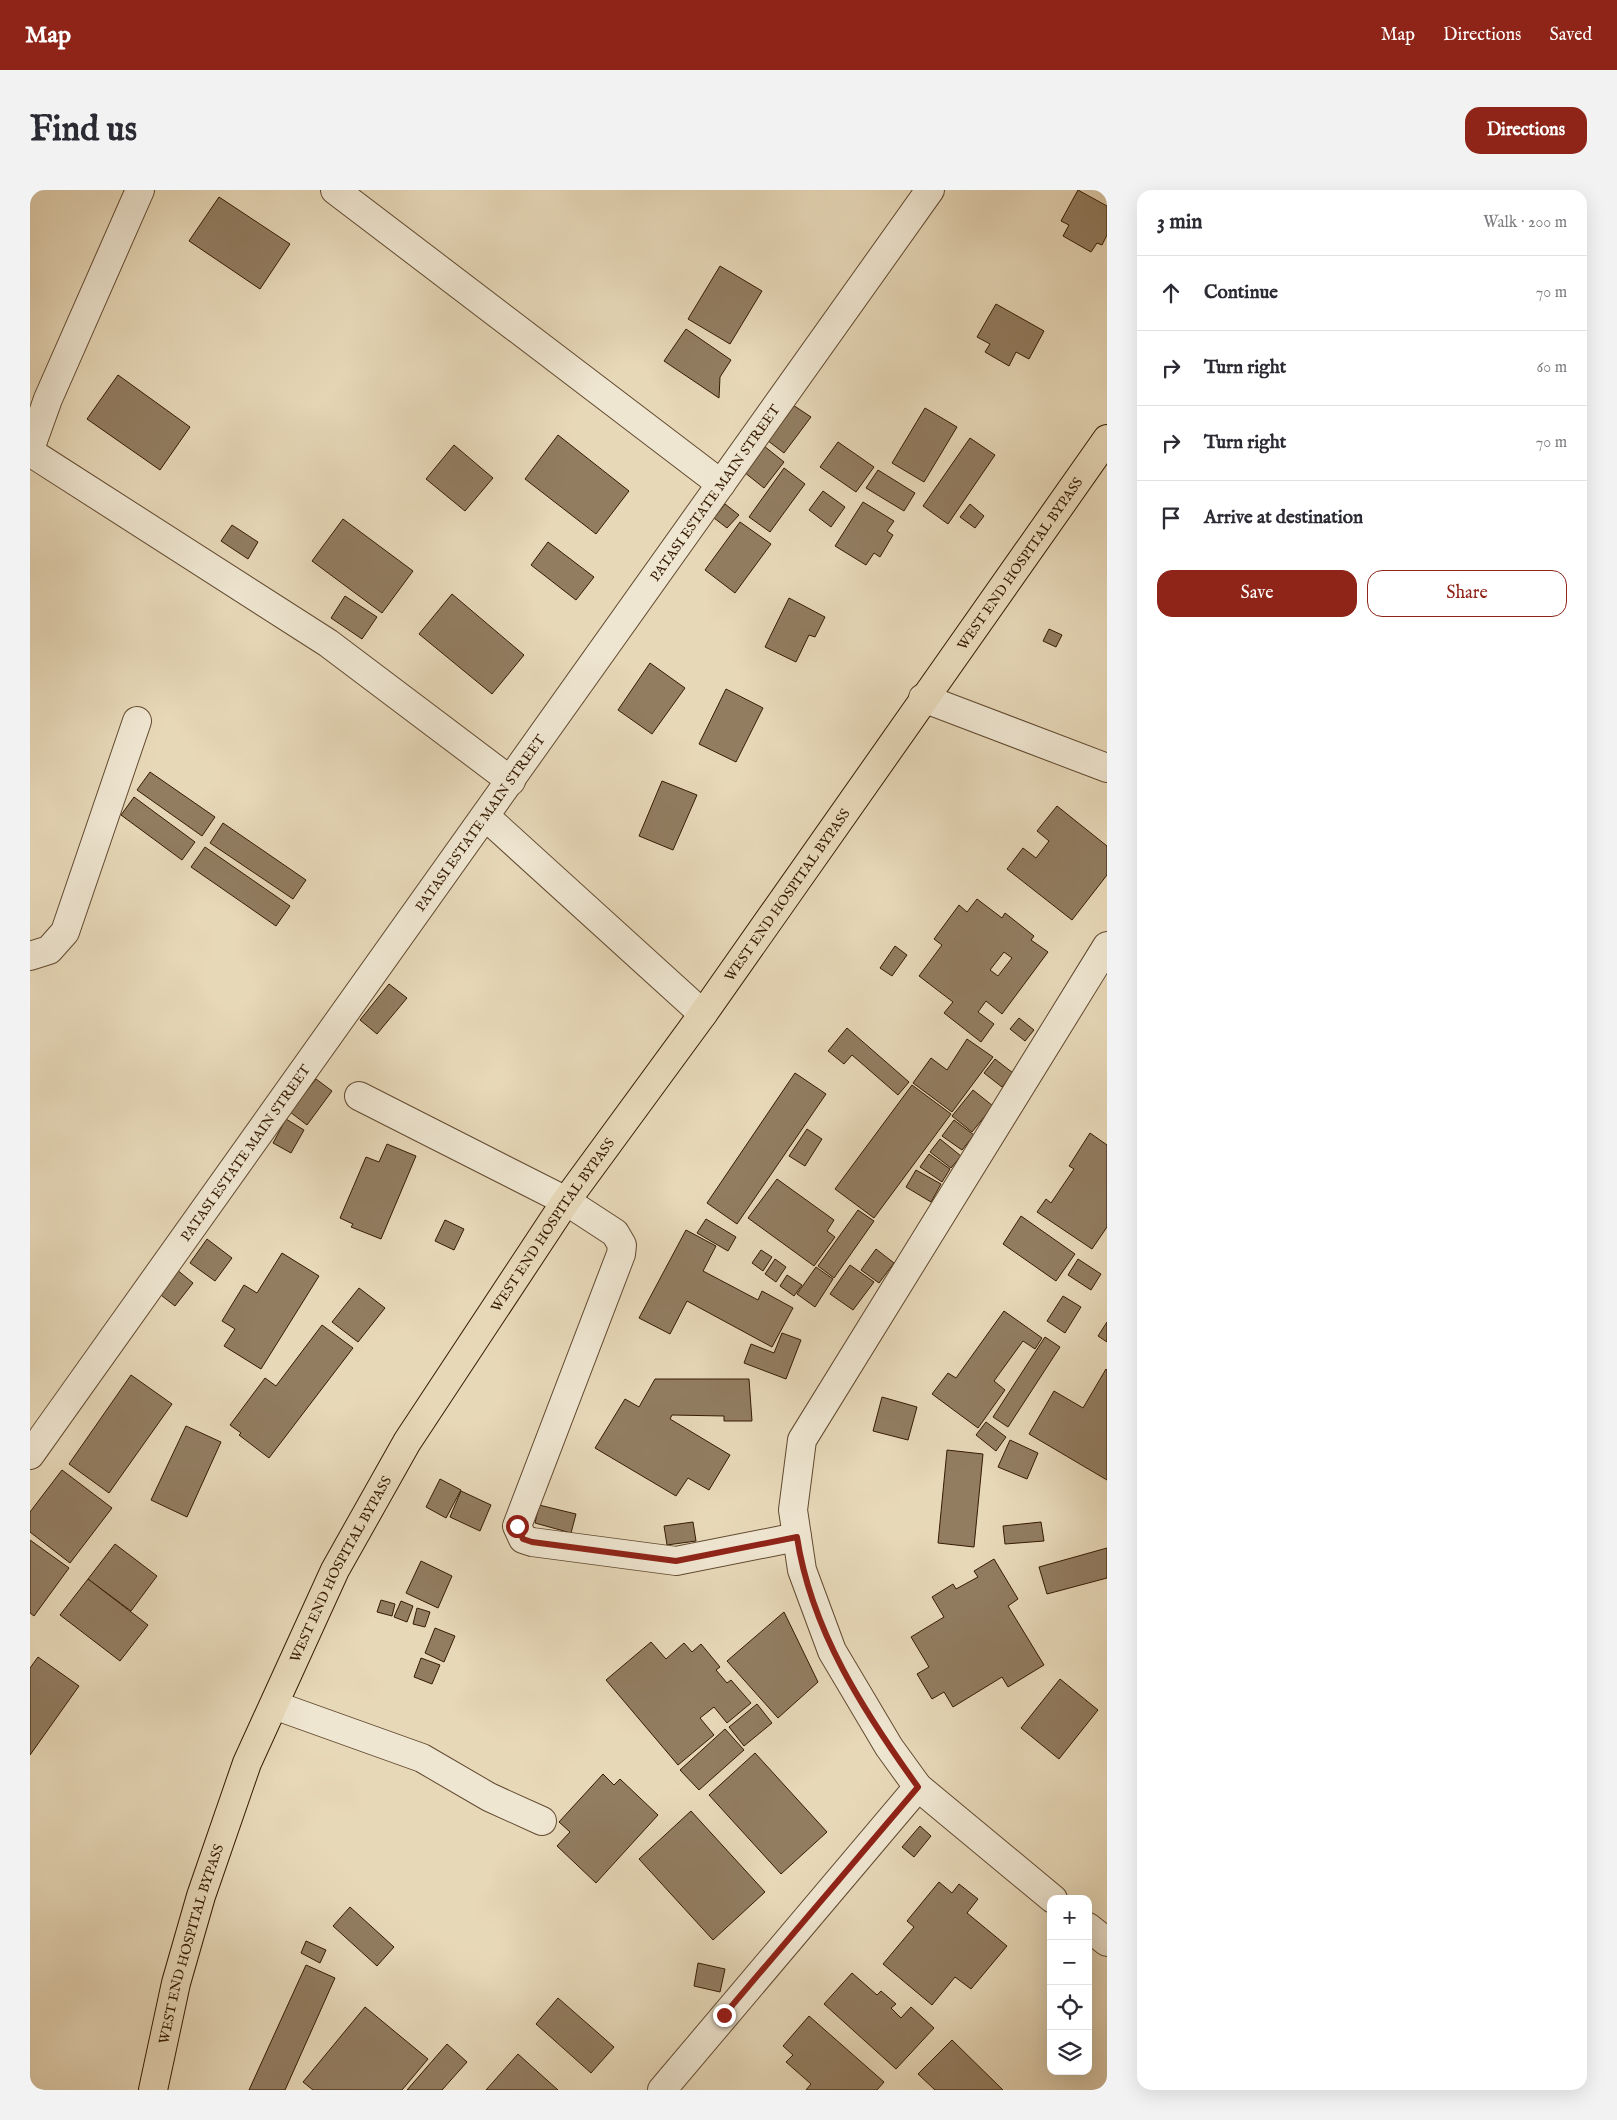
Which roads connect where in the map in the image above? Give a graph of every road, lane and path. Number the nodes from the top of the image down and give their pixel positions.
1 (140, 190) edge
2 (930, 190) edge
3 (350, 194) edge
4 (1107, 439) edge
5 (30, 450) edge
6 (720, 484) junction
7 (924, 698) junction
8 (137, 721) dead end
9 (1107, 768) edge
10 (511, 781) junction
11 (485, 816) junction
12 (1107, 946) edge
13 (30, 956) edge
14 (703, 1014) junction
15 (359, 1096) dead end
16 (566, 1201) junction
17 (30, 1455) edge
18 (797, 1537) junction
19 (274, 1705) junction
20 (918, 1787) junction
21 (542, 1821) dead end
22 (1048, 1895) edge
23 (1092, 1930) edge
24 (1107, 1942) edge
25 (153, 2090) edge
26 (662, 2090) edge

1 - 5 street
2 - 6 street, PATASI ESTATE MAIN STREET
3 - 6 street
4 - 7 highway, WEST END HOSPITAL BYPASS
5 - 10 street
6 - 10 street, PATASI ESTATE MAIN STREET
7 - 9 street
7 - 14 highway, WEST END HOSPITAL BYPASS
8 - 13 street
10 - 11 street, PATASI ESTATE MAIN STREET
11 - 14 street
11 - 17 street, PATASI ESTATE MAIN STREET
12 - 18 street
14 - 16 highway, WEST END HOSPITAL BYPASS
15 - 16 street
16 - 18 street
16 - 19 highway, WEST END HOSPITAL BYPASS
18 - 20 street
19 - 21 street
19 - 25 highway, WEST END HOSPITAL BYPASS
20 - 22 street
20 - 26 street
23 - 24 street

